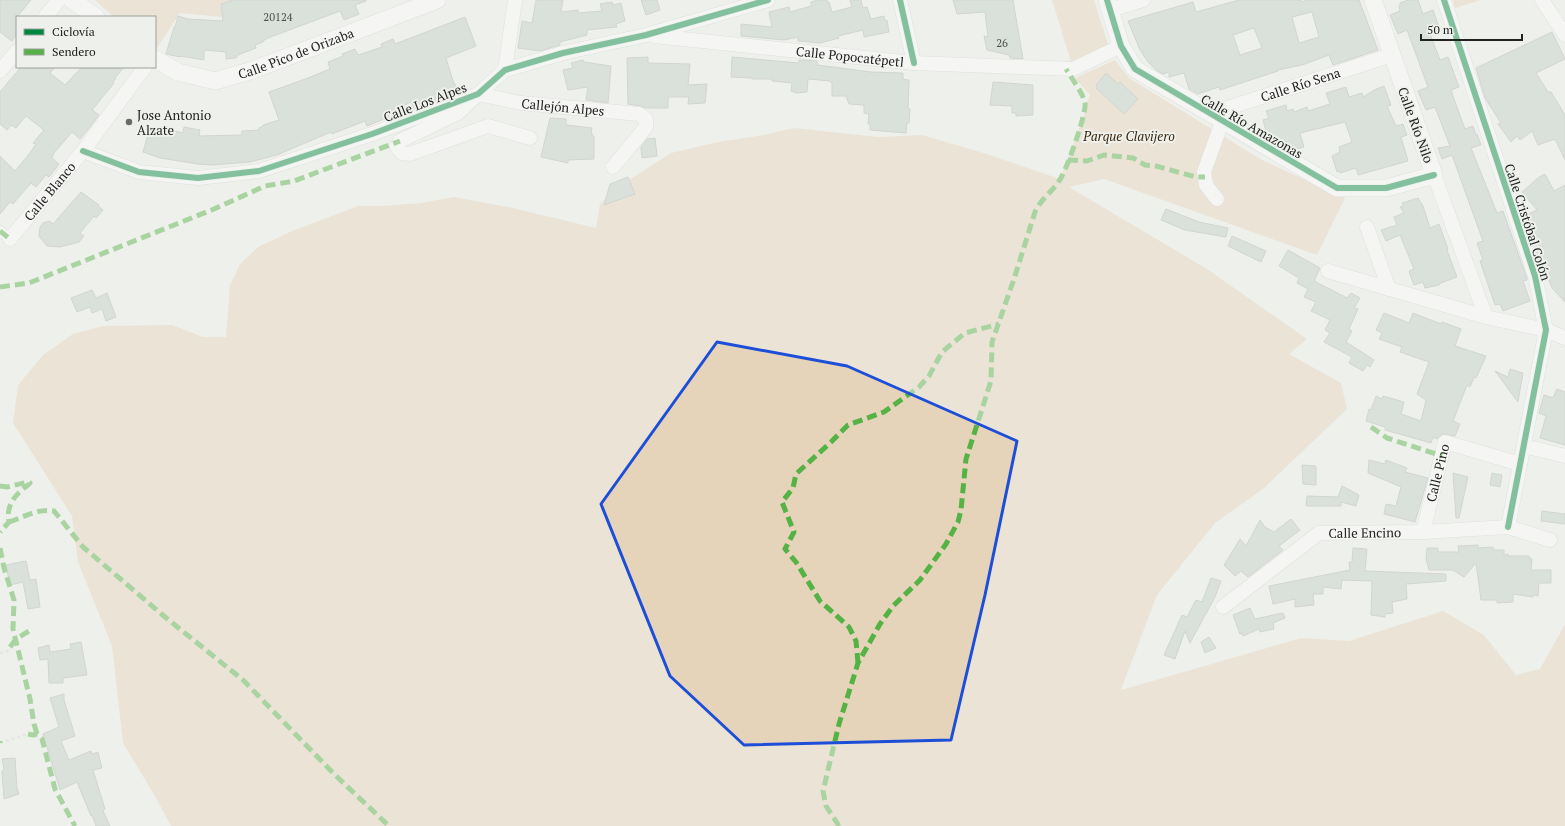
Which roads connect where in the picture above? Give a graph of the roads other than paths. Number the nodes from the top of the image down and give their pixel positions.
1 (59, 0) edge
2 (72, 0) edge
3 (437, 0) edge
4 (515, 0) edge
5 (768, 0) edge
6 (900, 0) edge
7 (1143, 0) edge
8 (1373, 0) edge
9 (1444, 0) edge
10 (1542, 0) edge
11 (1109, 5) edge
12 (46, 16) edge
13 (95, 16) edge
14 (646, 35) junction
15 (1565, 36) edge
16 (1121, 46) junction
17 (16, 52) edge
18 (1392, 55) junction
19 (156, 59) edge
20 (914, 63) junction
21 (144, 68) edge
22 (505, 70) junction
23 (0, 71) edge
24 (478, 94) junction
25 (1215, 118) junction
26 (530, 138) dead end
27 (83, 151) junction
28 (613, 168) dead end
29 (1434, 175) junction
30 (1217, 199) dead end
31 (1367, 227) dead end
32 (5, 235) edge
33 (1328, 271) dead end
34 (1389, 289) junction
35 (1486, 317) junction
36 (1546, 330) junction
37 (1565, 338) edge
38 (1524, 446) junction
39 (1565, 456) edge
40 (1520, 464) junction
41 (1508, 527) junction
42 (1424, 532) junction
43 (1550, 540) dead end
44 (1223, 607) dead end

1 - 12 street
2 - 13 street
3 - 19 street, Calle Pico de Orizaba
4 - 22 street
5 - 14 street, Calle Los Alpes
6 - 20 street
7 - 11 street
8 - 18 street, Calle Río Nilo
9 - 36 street, Calle Cristóbal Colón
10 - 15 street
11 - 16 street, Calle Río Amazonas
14 - 20 street, Calle Popocatépetl
14 - 22 street, Calle Los Alpes
16 - 20 street, Calle Popocatépetl
16 - 25 street, Calle Río Amazonas
17 - 23 street
18 - 25 street, Calle Río Sena
18 - 29 street, Calle Río Nilo
21 - 27 street, Calle Blanco
22 - 24 street, Calle Los Alpes
24 - 26 street
24 - 27 street, Calle Los Alpes
24 - 28 street, Callejón Alpes
25 - 29 street, Calle Río Amazonas
25 - 30 street
27 - 32 street, Calle Blanco
29 - 35 street, Calle Río Nilo
31 - 34 street
33 - 34 street
34 - 35 street
35 - 36 street
36 - 37 street
36 - 38 street, Calle Cristóbal Colón
38 - 39 street
38 - 40 street, Calle Cristóbal Colón
40 - 41 street, Calle Cristóbal Colón
40 - 42 street, Calle Pino
41 - 42 street, Calle Encino
41 - 43 street
42 - 44 street, Calle Encino

